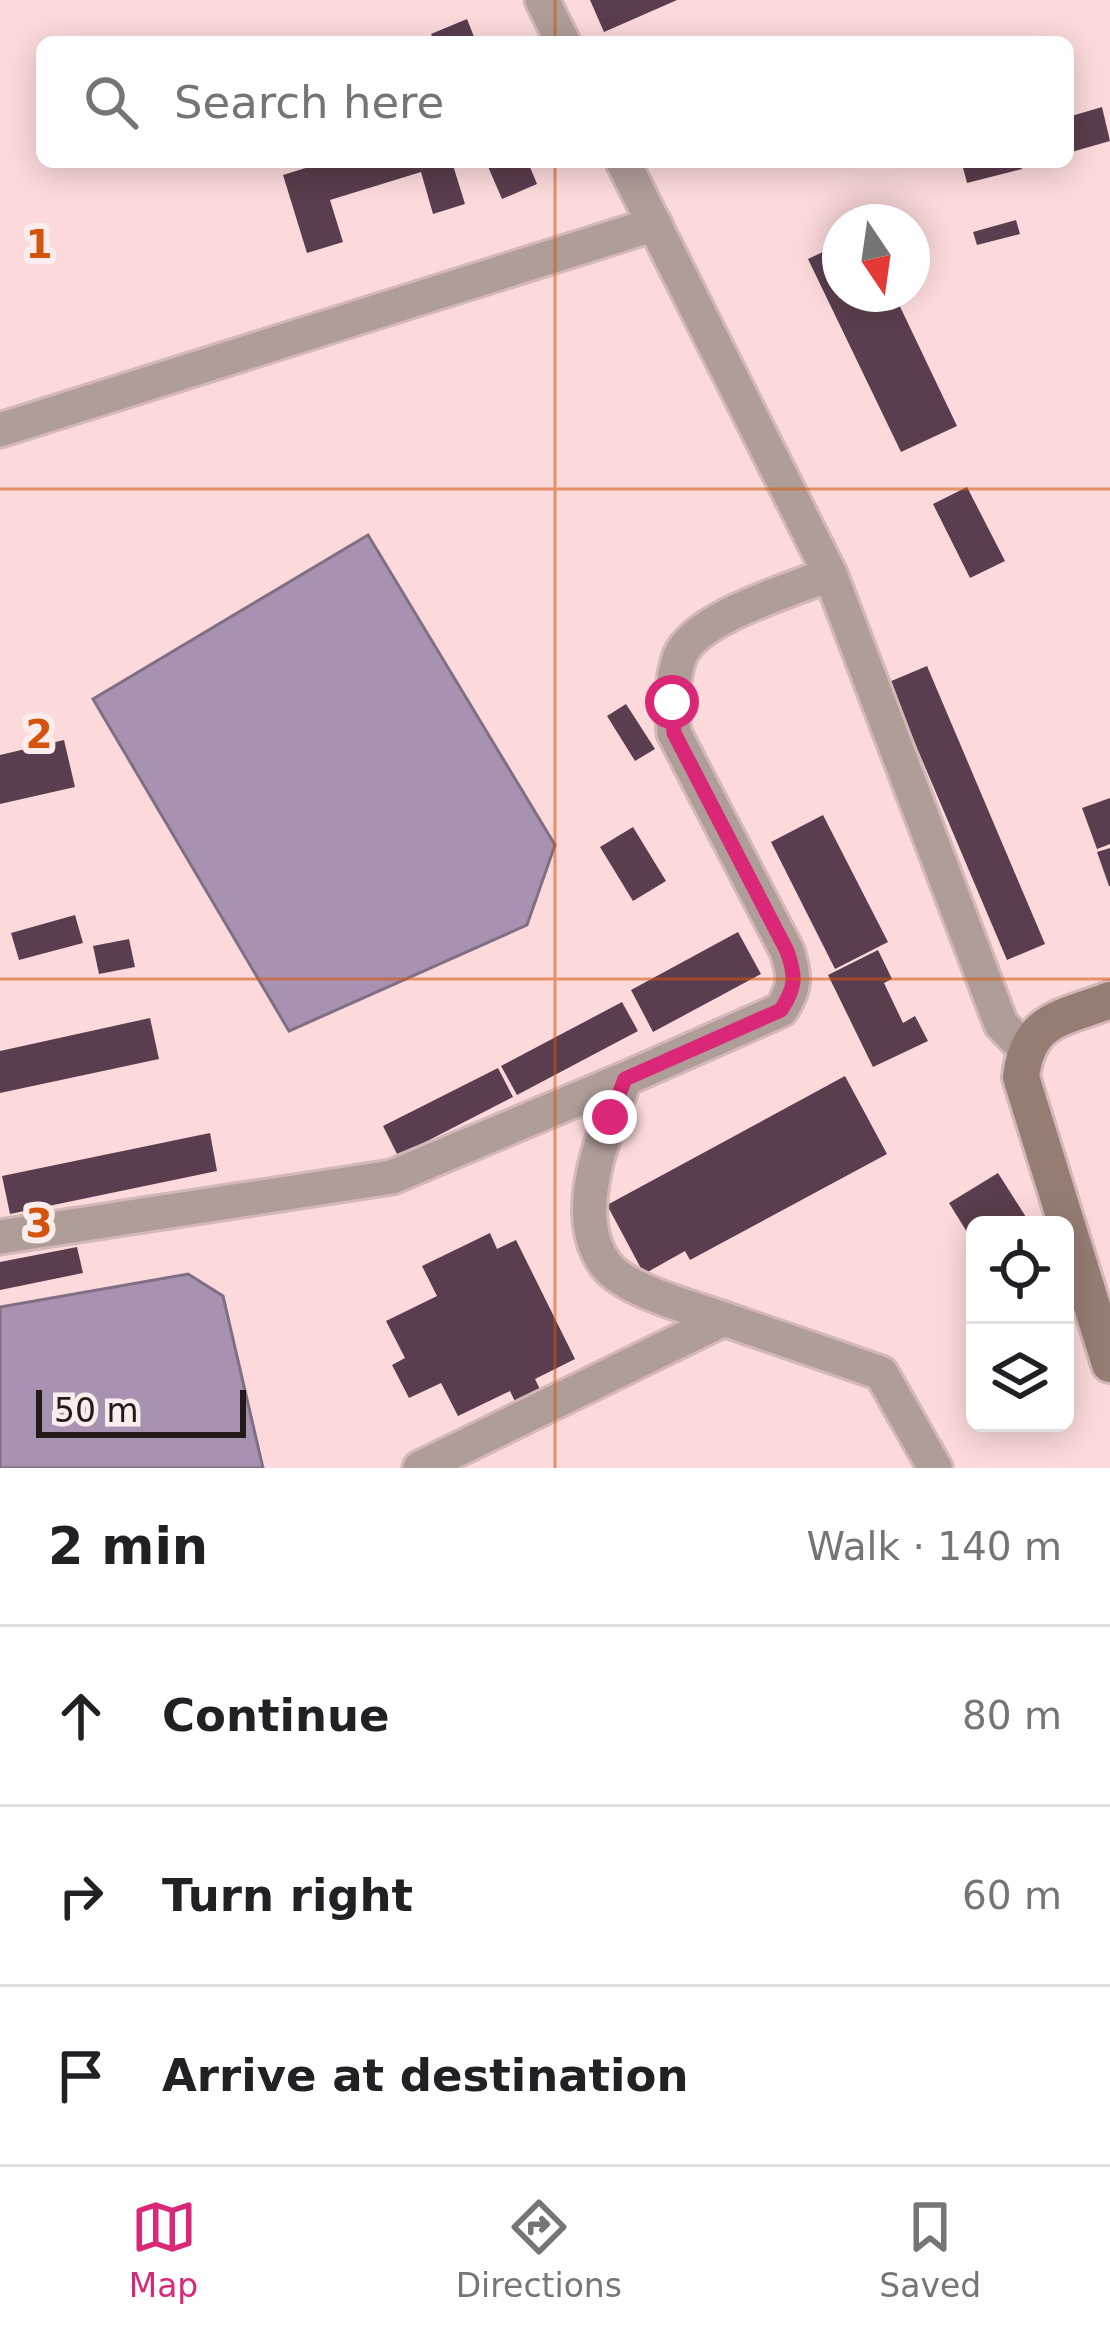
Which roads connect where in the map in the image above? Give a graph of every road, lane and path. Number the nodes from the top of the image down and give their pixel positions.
1 (542, 0) edge
2 (560, 36) edge
3 (626, 168) edge
4 (655, 224) junction
5 (0, 430) edge
6 (830, 574) junction
7 (1110, 1000) edge
8 (1024, 1049) junction
9 (625, 1079) junction
10 (0, 1237) edge
11 (724, 1318) junction
12 (1110, 1364) edge
13 (420, 1468) edge
14 (935, 1468) edge

1 - 2 street
3 - 4 street
4 - 5 street
4 - 6 street
6 - 8 street
6 - 9 street
7 - 8 street
8 - 12 street
9 - 10 street
9 - 11 street
11 - 13 street
11 - 14 street

